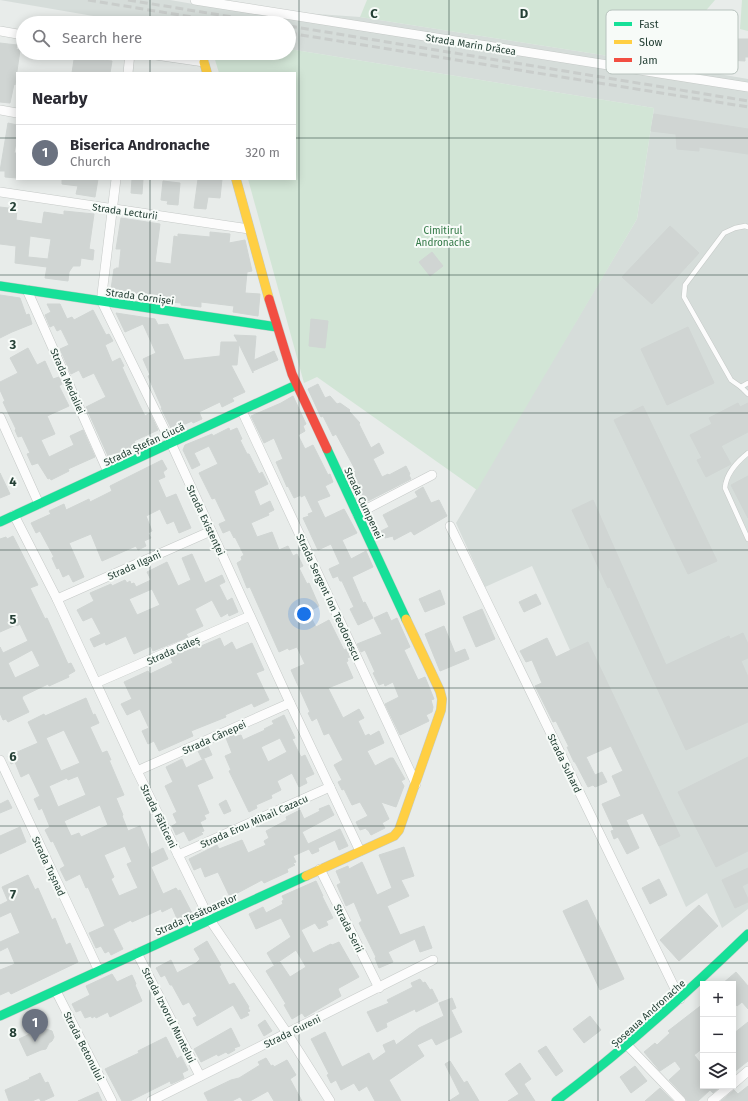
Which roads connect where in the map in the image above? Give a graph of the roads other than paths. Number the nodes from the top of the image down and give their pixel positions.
1 (195, 0) edge
2 (0, 31) edge
3 (16, 34) edge
4 (129, 60) edge
5 (190, 60) edge
6 (606, 65) edge
7 (128, 72) edge
8 (207, 72) edge
9 (665, 74) edge
10 (748, 87) edge
11 (0, 110) edge
12 (16, 113) edge
13 (116, 180) edge
14 (236, 180) edge
15 (0, 192) edge
16 (112, 209) junction
17 (748, 227) edge
18 (249, 229) junction
19 (0, 286) edge
20 (27, 290) junction
21 (102, 302) junction
22 (277, 327) junction
23 (748, 384) edge
24 (296, 385) junction
25 (741, 387) junction
26 (748, 394) edge
27 (242, 411) junction
28 (0, 417) edge
29 (171, 443) junction
30 (748, 452) edge
31 (108, 472) junction
32 (432, 476) dead end
33 (39, 504) junction
34 (357, 514) junction
35 (14, 515) junction
36 (0, 522) edge
37 (450, 526) dead end
38 (211, 531) junction
39 (748, 539) edge
40 (58, 598) junction
41 (250, 616) junction
42 (96, 683) junction
43 (290, 703) junction
44 (0, 760) edge
45 (137, 771) junction
46 (416, 784) junction
47 (330, 787) junction
48 (399, 830) joint
49 (360, 851) junction
50 (178, 855) junction
51 (320, 869) junction
52 (210, 920) junction
53 (748, 934) edge
54 (137, 953) junction
55 (433, 960) dead end
56 (99, 971) junction
57 (379, 988) junction
58 (56, 990) junction
59 (680, 999) junction
60 (0, 1016) edge
61 (287, 1033) junction
62 (628, 1046) junction
63 (748, 1071) edge
64 (200, 1076) junction
65 (736, 1081) edge
66 (726, 1089) edge
67 (112, 1101) edge
68 (151, 1101) edge
69 (330, 1101) edge
70 (556, 1101) edge
71 (681, 1101) edge
72 (712, 1101) edge

1 - 6 street, Strada Marin Drăcea
2 - 3 street
4 - 7 street
5 - 8 street
9 - 10 street, Strada Marin Drăcea
11 - 12 street
13 - 16 street
14 - 18 street, Strada Cumpenei
15 - 16 street, Strada Lecturii
16 - 18 street, Strada Lecturii
16 - 21 street
17 - 25 lane
18 - 22 street, Strada Cumpenei
19 - 20 street, Strada Cornișei
20 - 21 street, Strada Cornișei
20 - 31 street, Strada Medaliei
21 - 22 street, Strada Cornișei
21 - 29 street, Strada Existenței
22 - 24 street, Strada Cumpenei
23 - 25 lane
24 - 27 street, Strada Ștefan Ciucă
24 - 34 street, Strada Cumpenei
25 - 26 lane
27 - 29 street, Strada Ștefan Ciucă
27 - 46 street, Strada Sergent Ion Teodorescu
28 - 33 street
29 - 31 street, Strada Ștefan Ciucă
29 - 38 street, Strada Existenței
30 - 39 lane
31 - 33 street, Strada Ștefan Ciucă
32 - 34 street
33 - 35 street, Strada Ștefan Ciucă
34 - 46 street, Strada Cumpenei
35 - 36 street, Strada Ștefan Ciucă
35 - 40 street, Strada Fălticeni
37 - 59 street, Strada Suhard
38 - 40 street, Strada Ilgani
38 - 41 street, Strada Existenței
40 - 42 street, Strada Fălticeni
41 - 42 street, Strada Galeș
41 - 43 street, Strada Existenței
42 - 45 street, Strada Fălticeni
43 - 45 street, Strada Cânepei
43 - 47 street, Strada Existenței
44 - 56 street, Strada Tușnad
45 - 50 street, Strada Fălticeni
46 - 48 street, Strada Cumpenei
47 - 49 street, Strada Existenței
47 - 50 street, Strada Erou Mihail Cazacu
48 - 49 street, Strada Țesătoarelor
49 - 51 street, Strada Țesătoarelor
50 - 52 street, Strada Fălticeni
51 - 52 street, Strada Țesătoarelor
51 - 57 street, Strada Serii
52 - 54 street, Strada Țesătoarelor
52 - 61 street, Strada Fălticeni
53 - 59 street, Șoseaua Andronache
54 - 56 street, Strada Țesătoarelor
54 - 64 street, Strada Izvorul Muntelui
55 - 57 street, Strada Gureni
56 - 58 street, Strada Țesătoarelor
57 - 61 street, Strada Gureni
58 - 60 street, Strada Țesătoarelor
58 - 67 street, Strada Betonului
59 - 62 street, Șoseaua Andronache
61 - 64 street, Strada Gureni
61 - 69 street, Strada Fălticeni
62 - 70 street, Șoseaua Andronache
62 - 71 street
63 - 65 street
64 - 68 street, Strada Gureni
66 - 72 street

